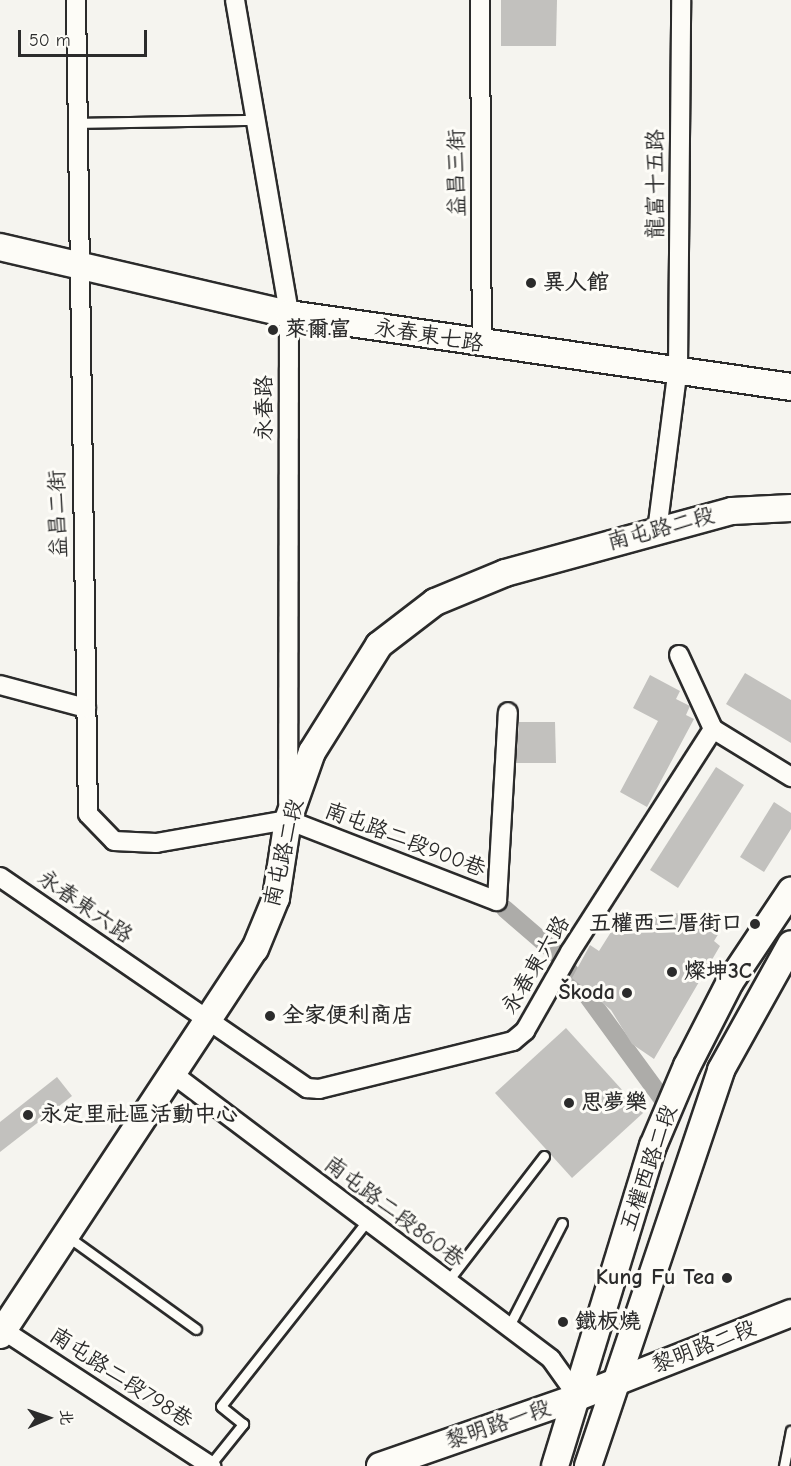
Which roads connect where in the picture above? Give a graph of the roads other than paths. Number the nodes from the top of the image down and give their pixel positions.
1 (76, 0) edge
2 (235, 0) edge
3 (480, 0) edge
4 (681, 0) edge
5 (254, 120) junction
6 (77, 123) junction
7 (0, 247) edge
8 (77, 262) junction
9 (289, 314) junction
10 (482, 345) junction
11 (678, 368) junction
12 (791, 387) edge
13 (791, 508) edge
14 (657, 531) junction
15 (679, 656) dead end
16 (0, 685) edge
17 (86, 708) junction
18 (508, 712) dead end
19 (713, 729) junction
20 (791, 777) edge
21 (288, 820) junction
22 (0, 877) edge
23 (791, 891) edge
24 (791, 944) edge
25 (207, 1021) junction
26 (173, 1074) junction
27 (544, 1156) dead end
28 (367, 1221) junction
29 (562, 1222) dead end
30 (67, 1236) junction
31 (447, 1282) junction
32 (791, 1313) edge
33 (508, 1328) junction
34 (196, 1329) dead end
35 (1, 1331) edge
36 (616, 1382) junction
37 (578, 1397) junction
38 (791, 1431) edge
39 (211, 1466) edge
40 (380, 1466) edge
41 (555, 1466) edge
42 (588, 1466) edge
43 (784, 1466) edge

1 - 6 street, 益昌二街
2 - 5 street, 永春路
3 - 10 street, 益昌三街
4 - 11 street, 龍富十五路
5 - 6 lane
5 - 9 street, 永春路
6 - 8 street, 益昌二街
7 - 8 main road, 永春東七路
8 - 9 main road, 永春東七路
8 - 17 street, 益昌二街
9 - 10 main road, 永春東七路
9 - 21 street, 永春路
10 - 11 main road, 永春東七路
11 - 12 main road, 永春東七路
11 - 14 street, 龍富十五路
13 - 14 main road, 南屯路二段
14 - 21 main road, 南屯路二段
15 - 19 street
16 - 17 street
17 - 21 street, 益昌二街
18 - 21 street, 南屯路二段900巷
19 - 20 street
19 - 25 street, 永春東六路
21 - 25 main road, 南屯路二段
22 - 25 street, 永春東六路
23 - 37 main road, 五權西路二段
24 - 36 main road, 五權西路二段
25 - 26 main road, 南屯路二段
26 - 28 street, 南屯路二段860巷
26 - 30 main road, 南屯路二段
27 - 31 lane
28 - 31 street, 南屯路二段860巷
28 - 39 lane
29 - 33 lane
30 - 34 lane
30 - 35 main road, 南屯路二段
31 - 33 street, 南屯路二段860巷
32 - 36 main road, 黎明路二段
33 - 37 street, 南屯路二段860巷
35 - 39 street, 南屯路二段798巷
36 - 37 main road, 黎明路一段
36 - 42 main road, 五權西路二段
37 - 40 main road, 黎明路一段
37 - 41 main road, 五權西路二段
38 - 43 lane

